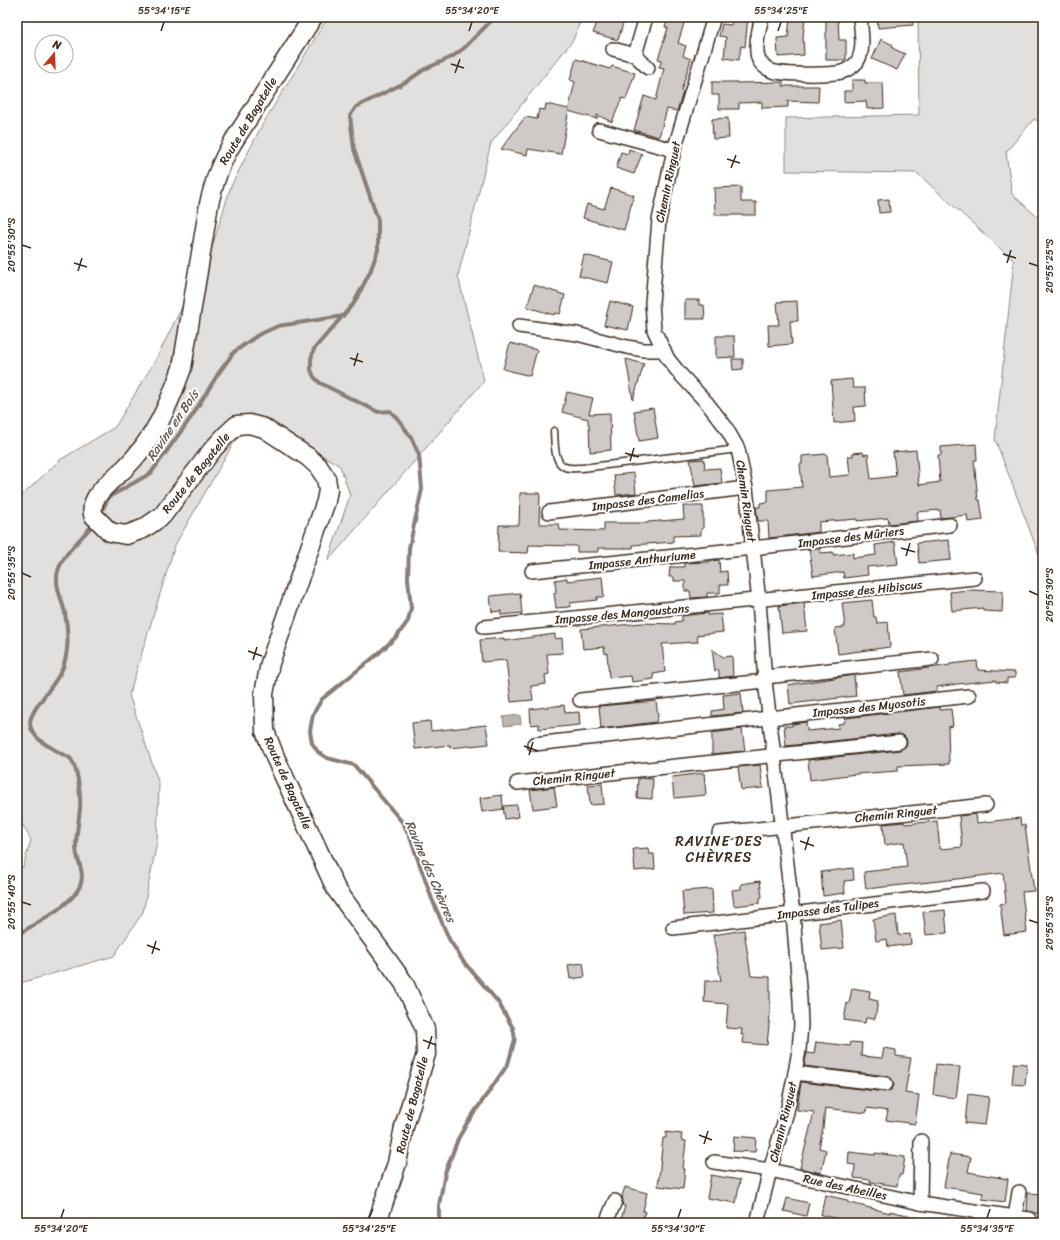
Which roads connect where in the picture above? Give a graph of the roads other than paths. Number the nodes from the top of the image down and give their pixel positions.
1 (313, 17) edge
2 (646, 17) edge
3 (714, 17) edge
4 (762, 17) edge
5 (860, 17) edge
6 (613, 49) dead end
7 (635, 55) junction
8 (648, 68) dead end
9 (599, 130) dead end
10 (674, 150) junction
11 (520, 326) dead end
12 (664, 350) junction
13 (554, 431) dead end
14 (738, 449) junction
15 (746, 488) junction
16 (549, 512) dead end
17 (950, 525) dead end
18 (753, 548) junction
19 (532, 571) dead end
20 (975, 578) dead end
21 (759, 601) junction
22 (484, 627) dead end
23 (932, 659) dead end
24 (765, 679) junction
25 (969, 696) dead end
26 (580, 700) dead end
27 (770, 718) junction
28 (899, 742) dead end
29 (534, 744) dead end
30 (774, 755) junction
31 (517, 783) dead end
32 (986, 805) dead end
33 (782, 826) junction
34 (719, 833) dead end
35 (983, 891) dead end
36 (793, 914) junction
37 (673, 928) dead end
38 (795, 1073) junction
39 (886, 1084) dead end
40 (921, 1141) dead end
41 (714, 1162) dead end
42 (770, 1170) junction
43 (1019, 1192) dead end
44 (615, 1201) dead end
45 (920, 1203) junction
46 (1015, 1217) junction
47 (1030, 1219) dead end
48 (377, 1223) edge
49 (606, 1223) edge
50 (757, 1223) edge

1 - 48 main road, Route de Bagatelle
2 - 7 street
3 - 10 street, Chemin Ringuet
4 - 5 street
6 - 7 street
7 - 8 street
9 - 10 street
10 - 12 street, Chemin Ringuet
11 - 12 street
12 - 14 street, Chemin Ringuet
13 - 14 lane
14 - 15 street, Chemin Ringuet
15 - 16 street, Impasse des Camelias
15 - 18 street, Chemin Ringuet
17 - 18 street, Impasse des Mûriers
18 - 19 street, Impasse Anthuriume
18 - 21 street, Chemin Ringuet
20 - 21 street, Impasse des Hibiscus
21 - 22 street, Impasse des Mangoustans
21 - 24 street, Chemin Ringuet
23 - 24 street
24 - 26 street
24 - 27 street, Chemin Ringuet
25 - 27 street, Impasse des Myosotis
27 - 29 street
27 - 30 street, Chemin Ringuet
28 - 30 street, Chemin Ringuet
30 - 31 street, Chemin Ringuet
30 - 33 street, Chemin Ringuet
32 - 33 street, Chemin Ringuet
33 - 34 street, Chemin Ringuet
33 - 36 street, Chemin Ringuet
35 - 36 street, Impasse des Tulipes
36 - 37 street, Impasse des Tulipes
36 - 38 street, Chemin Ringuet
38 - 39 street, Chemin Ringuet
38 - 42 street, Chemin Ringuet
40 - 45 street
41 - 42 street, Chemin Ringuet
42 - 45 street, Rue des Abeilles
42 - 50 street, Chemin Ringuet
43 - 46 street
44 - 49 street
45 - 46 street, Rue des Abeilles
46 - 47 street, Rue des Abeilles

